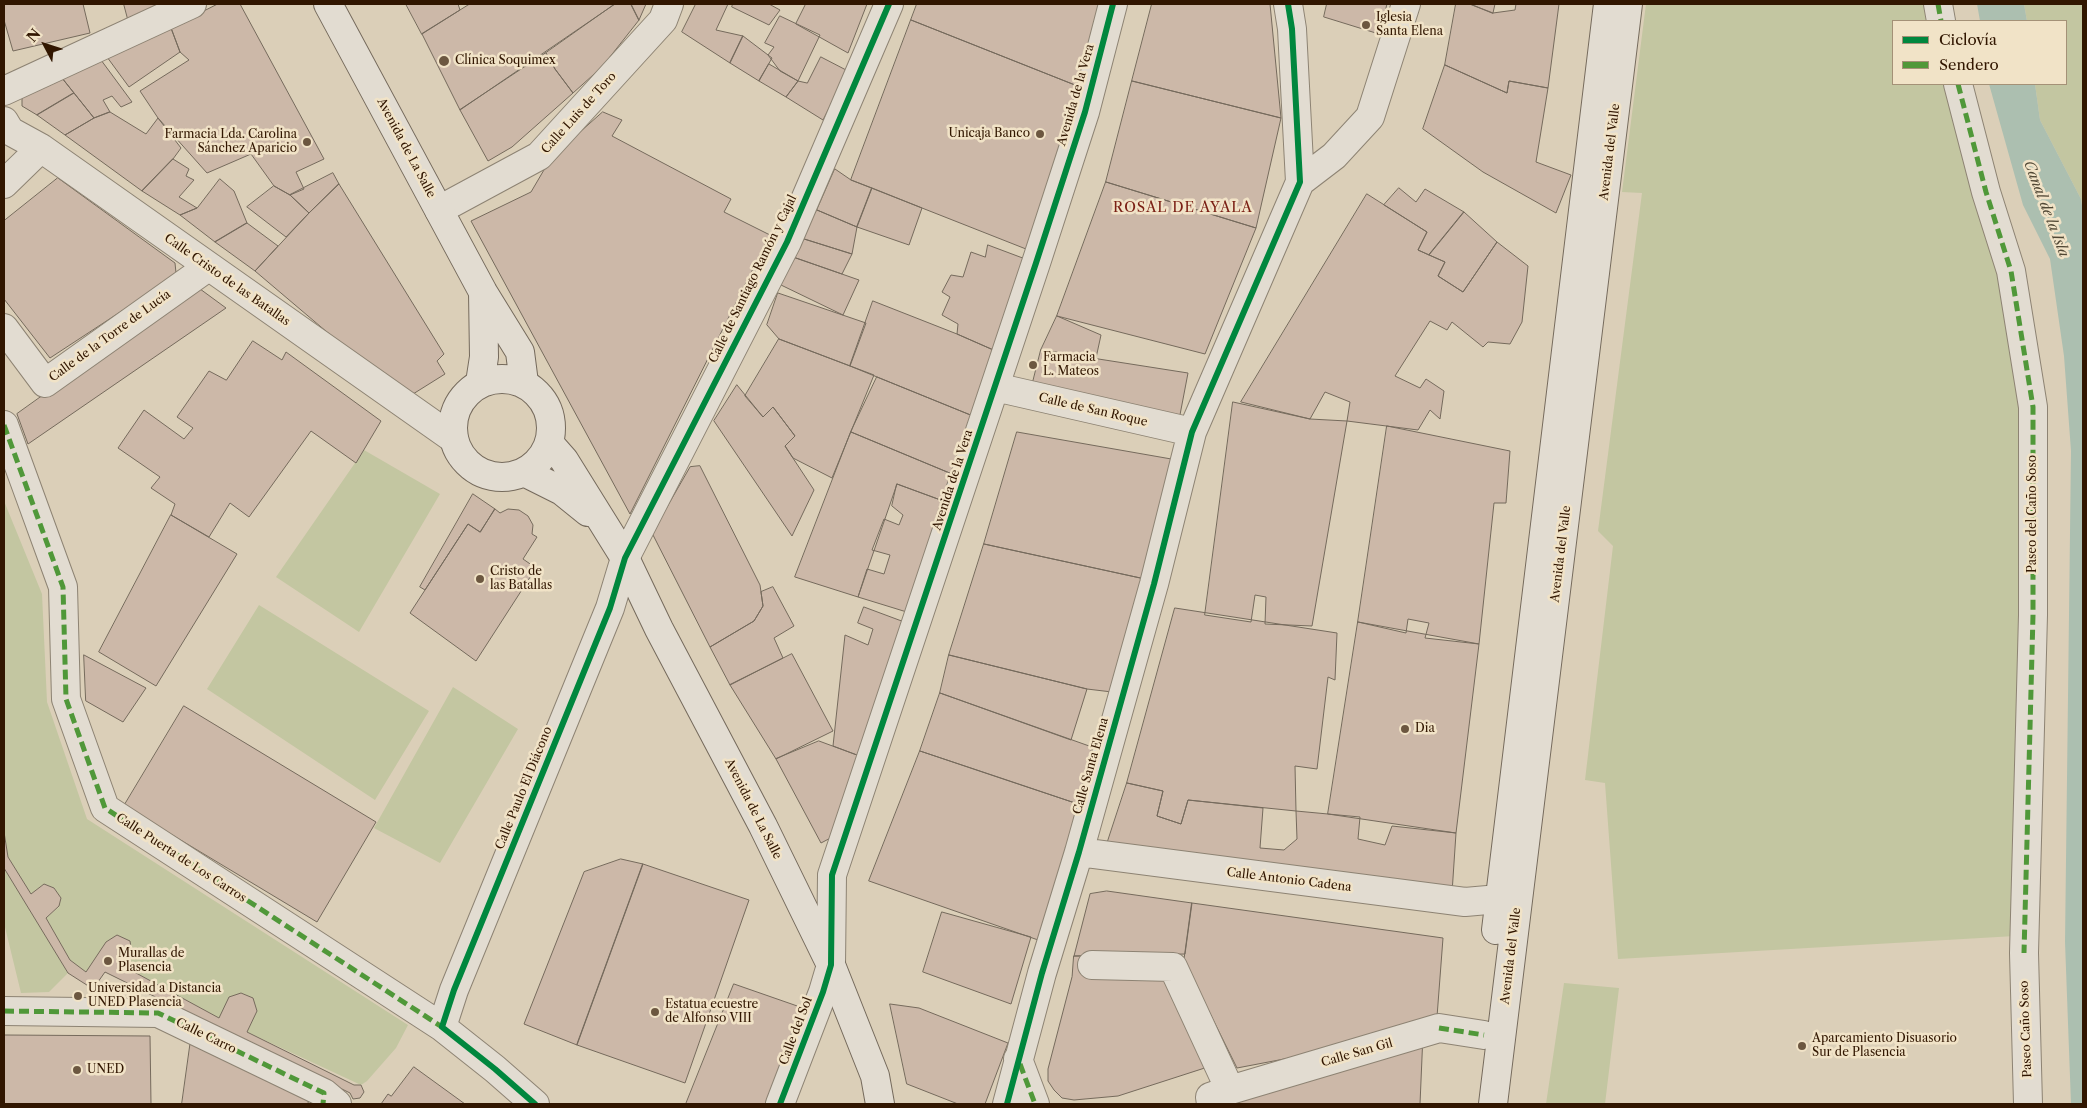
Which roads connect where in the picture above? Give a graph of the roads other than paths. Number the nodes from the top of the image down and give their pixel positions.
1 (192, 4) edge
2 (328, 4) edge
3 (668, 4) edge
4 (889, 4) edge
5 (1113, 4) edge
6 (1288, 4) edge
7 (1406, 4) edge
8 (1608, 4) edge
9 (1628, 4) edge
10 (1938, 4) edge
11 (1941, 20) edge
12 (1958, 85) edge
13 (4, 91) edge
14 (4, 121) edge
15 (41, 148) junction
16 (1300, 182) junction
17 (4, 184) edge
18 (439, 210) junction
19 (208, 267) junction
20 (483, 292) junction
21 (4, 328) edge
22 (480, 383) junction
23 (524, 383) junction
24 (995, 387) junction
25 (4, 425) edge
26 (1192, 432) junction
27 (454, 439) junction
28 (549, 443) junction
29 (524, 472) junction
30 (602, 524) junction
31 (625, 558) junction
32 (1079, 852) junction
33 (1499, 898) junction
34 (2024, 953) joint
35 (831, 964) junction
36 (1092, 965) dead end
37 (4, 1011) edge
38 (442, 1027) junction
39 (1484, 1035) junction
40 (1018, 1059) junction
41 (1217, 1097) edge
42 (328, 1100) edge
43 (535, 1104) edge
44 (780, 1104) edge
45 (880, 1104) edge
46 (1006, 1104) edge
47 (1035, 1104) edge
48 (1475, 1104) edge
49 (1492, 1104) edge
50 (2028, 1104) edge

1 - 13 street
2 - 18 street, Avenida de La Salle
3 - 18 street, Calle Luis de Toro
4 - 31 street, Calle de Santiago Ramón y Cajal
5 - 24 street, Avenida de la Vera
6 - 16 street
7 - 16 street
8 - 33 street, Avenida del Valle
9 - 49 street, Avenida del Valle
10 - 11 street
12 - 34 street, Paseo del Caño Soso
14 - 15 street, Calle Cristo de las Batallas
15 - 17 street
15 - 19 street, Calle Cristo de las Batallas
16 - 26 street, Calle Santa Elena
18 - 20 street, Avenida de La Salle
19 - 21 street, Calle de la Torre de Lucía
19 - 27 street, Calle Cristo de las Batallas
20 - 22 street, Avenida de La Salle
20 - 23 street, Avenida de La Salle
22 - 23 street
22 - 27 street
23 - 28 street
24 - 26 street, Calle de San Roque
24 - 35 street, Avenida de la Vera
25 - 38 street, Calle Puerta de Los Carros
26 - 32 street, Calle Santa Elena
27 - 29 street
28 - 29 street
28 - 30 street, Avenida de La Salle
29 - 30 street, Avenida de La Salle
30 - 31 street, Avenida de La Salle
31 - 35 street, Avenida de La Salle
31 - 38 street, Calle Paulo El Diácono
32 - 33 street, Calle Antonio Cadena
32 - 40 street, Calle Santa Elena
33 - 39 street, Avenida del Valle
34 - 50 street, Paseo Caño Soso
35 - 44 street, Calle del Sol
35 - 45 street, Avenida de La Salle
36 - 41 street
37 - 42 street, Calle Carro
38 - 43 street, Calle Puerta de Los Carros
39 - 41 street, Calle San Gil
39 - 48 street, Avenida del Valle
40 - 46 street, Calle Santa Elena
40 - 47 street

